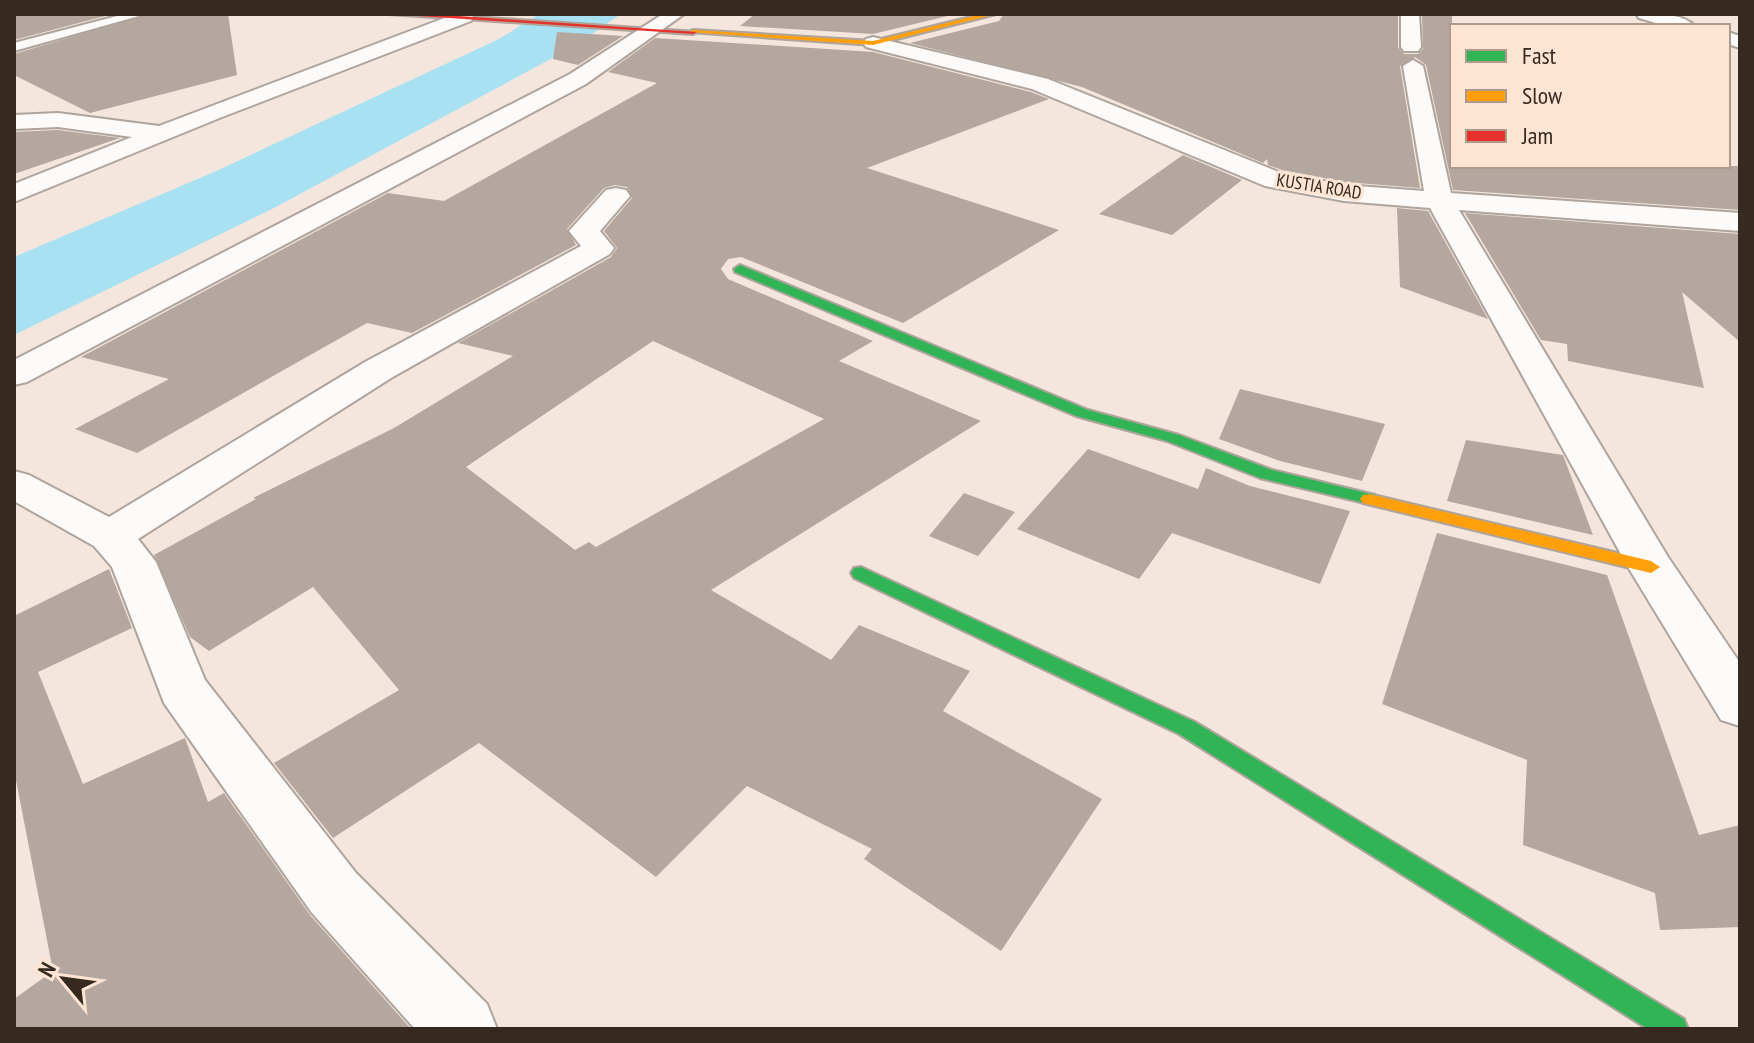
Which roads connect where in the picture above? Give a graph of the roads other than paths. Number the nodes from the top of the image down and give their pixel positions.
1 (140, 14) edge
2 (392, 14) edge
3 (564, 14) edge
4 (992, 14) edge
5 (1410, 14) edge
6 (1645, 14) edge
7 (467, 16) edge
8 (521, 19) edge
9 (654, 20) edge
10 (1679, 24) edge
11 (873, 43) junction
12 (14, 47) edge
13 (14, 122) edge
14 (162, 134) junction
15 (14, 194) edge
16 (616, 196) dead end
17 (1439, 199) junction
18 (1740, 222) edge
19 (740, 269) dead end
20 (14, 374) edge
21 (14, 484) edge
22 (110, 536) junction
23 (1651, 567) junction
24 (861, 573) dead end
25 (1740, 705) edge
26 (462, 1029) edge
27 (1674, 1029) edge

1 - 12 lane
2 - 7 street
3 - 9 street
4 - 11 street
5 - 17 street
6 - 10 street
7 - 8 street
7 - 14 street
8 - 9 street
9 - 11 street
9 - 20 street
11 - 17 street, KUSTIA ROAD
13 - 14 street
14 - 15 street
16 - 22 street
17 - 18 street, KUSTIA ROAD
17 - 23 street
19 - 23 street
21 - 22 street
22 - 26 street
23 - 25 street
24 - 27 street

